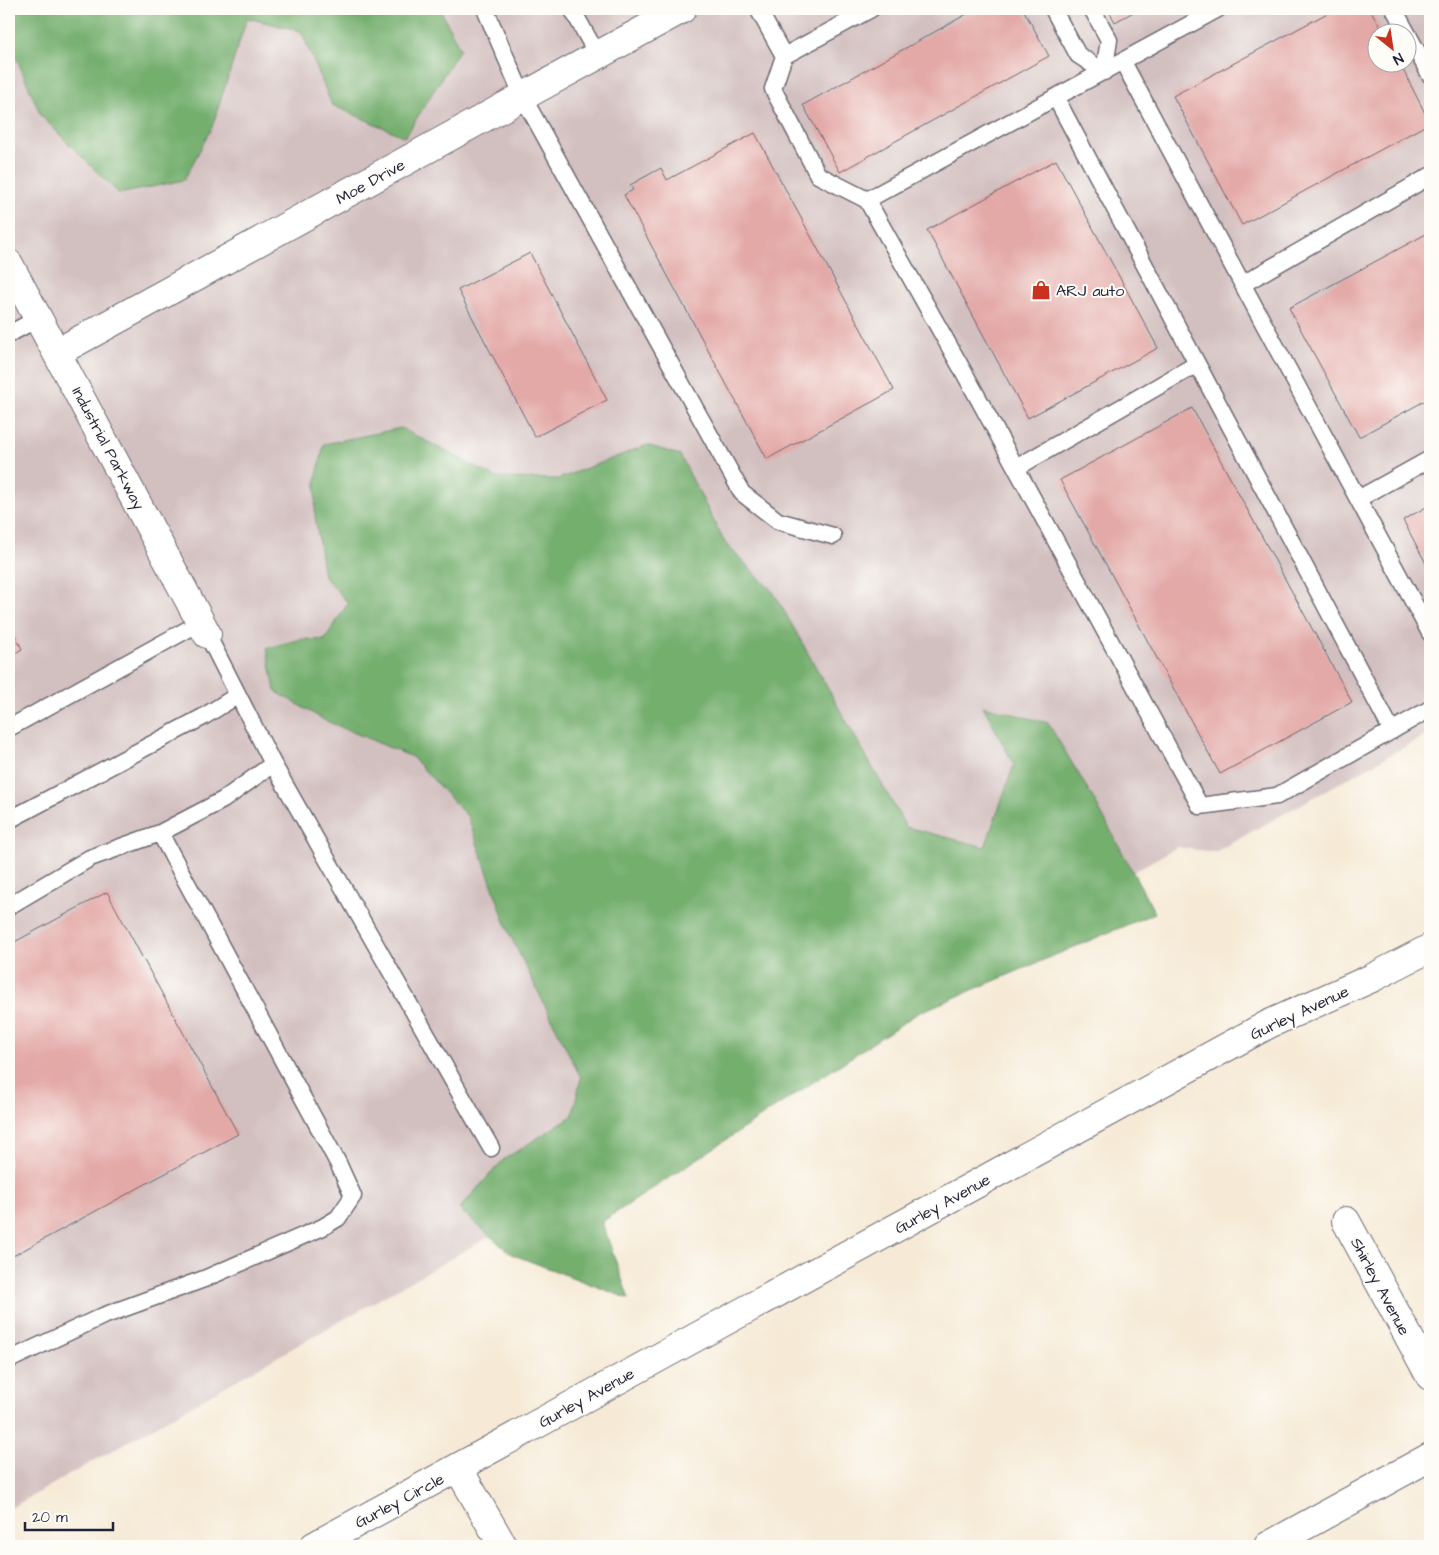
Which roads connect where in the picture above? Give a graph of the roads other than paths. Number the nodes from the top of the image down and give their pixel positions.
1 (485, 9) edge
2 (572, 9) edge
3 (682, 9) edge
4 (758, 9) edge
5 (871, 9) edge
6 (1053, 9) edge
7 (1092, 9) edge
8 (1218, 9) edge
9 (1394, 9) edge
10 (598, 56) junction
11 (784, 56) junction
12 (1123, 62) junction
13 (1104, 72) junction
14 (1430, 75) edge
15 (523, 97) junction
16 (1056, 98) junction
17 (1430, 176) edge
18 (867, 200) junction
19 (9, 264) edge
20 (1243, 284) junction
21 (39, 318) junction
22 (9, 334) edge
23 (58, 352) junction
24 (1197, 364) junction
25 (1430, 459) edge
26 (1016, 468) junction
27 (1358, 499) junction
28 (833, 536) dead end
29 (204, 628) junction
30 (1430, 633) edge
31 (238, 695) junction
32 (1430, 709) edge
33 (9, 728) edge
34 (1392, 731) junction
35 (273, 764) junction
36 (9, 820) edge
37 (160, 833) junction
38 (9, 906) edge
39 (1430, 948) edge
40 (491, 1148) dead end
41 (1346, 1221) dead end
42 (9, 1360) edge
43 (1430, 1376) edge
44 (1430, 1456) edge
45 (458, 1468) junction
46 (314, 1546) edge
47 (503, 1546) edge
48 (1268, 1546) edge

1 - 15 lane
2 - 10 lane
3 - 10 street, Moe Drive
4 - 11 lane
5 - 11 lane
6 - 13 lane
7 - 13 lane
8 - 12 lane
9 - 14 lane
10 - 15 street, Moe Drive
11 - 18 lane
12 - 13 lane
12 - 20 lane
13 - 16 lane
15 - 23 street, Moe Drive
15 - 28 lane
16 - 18 lane
16 - 24 lane
17 - 20 lane
18 - 26 lane
19 - 21 street, Industrial Parkway
20 - 27 lane
21 - 22 lane
21 - 23 street, Industrial Parkway
23 - 29 street, Industrial Parkway
24 - 26 lane
24 - 34 lane
25 - 27 lane
26 - 34 lane
27 - 30 lane
29 - 31 lane
29 - 33 lane
31 - 35 lane
31 - 36 lane
32 - 34 lane
35 - 37 lane
35 - 40 lane
37 - 38 lane
37 - 42 lane
39 - 45 street, Gurley Avenue
41 - 43 street, Shirley Avenue
44 - 48 street
45 - 46 street, Gurley Circle
45 - 47 street

